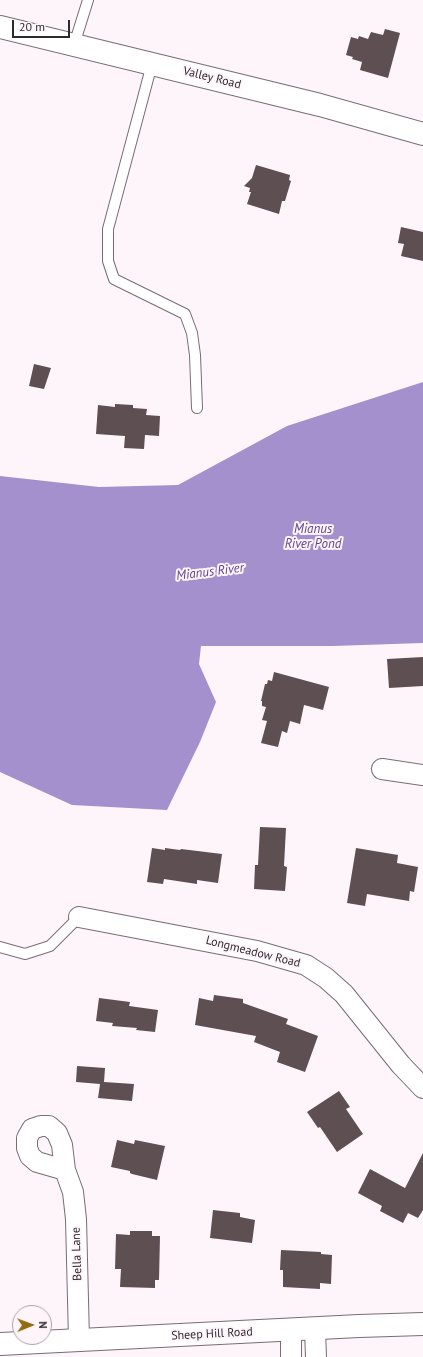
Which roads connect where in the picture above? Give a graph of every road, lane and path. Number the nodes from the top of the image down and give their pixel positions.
1 (88, 0) edge
2 (0, 27) edge
3 (74, 44) junction
4 (152, 64) junction
5 (423, 134) edge
6 (197, 408) dead end
7 (382, 769) dead end
8 (423, 775) edge
9 (79, 917) joint
10 (0, 947) edge
11 (423, 1088) edge
12 (65, 1170) dead end
13 (423, 1324) edge
14 (315, 1329) junction
15 (291, 1330) junction
16 (79, 1340) junction
17 (0, 1344) edge
18 (291, 1357) edge
19 (316, 1357) edge

1 - 3 lane
2 - 3 main road, Valley Road
3 - 4 main road, Valley Road
4 - 5 main road, Valley Road
4 - 6 lane
7 - 8 street
9 - 10 lane
9 - 11 street, Longmeadow Road
12 - 16 street, Bella Lane
13 - 14 main road, Sheep Hill Road
14 - 15 main road, Sheep Hill Road
14 - 19 street
15 - 16 main road, Sheep Hill Road
15 - 18 street
16 - 17 main road, Sheep Hill Road

